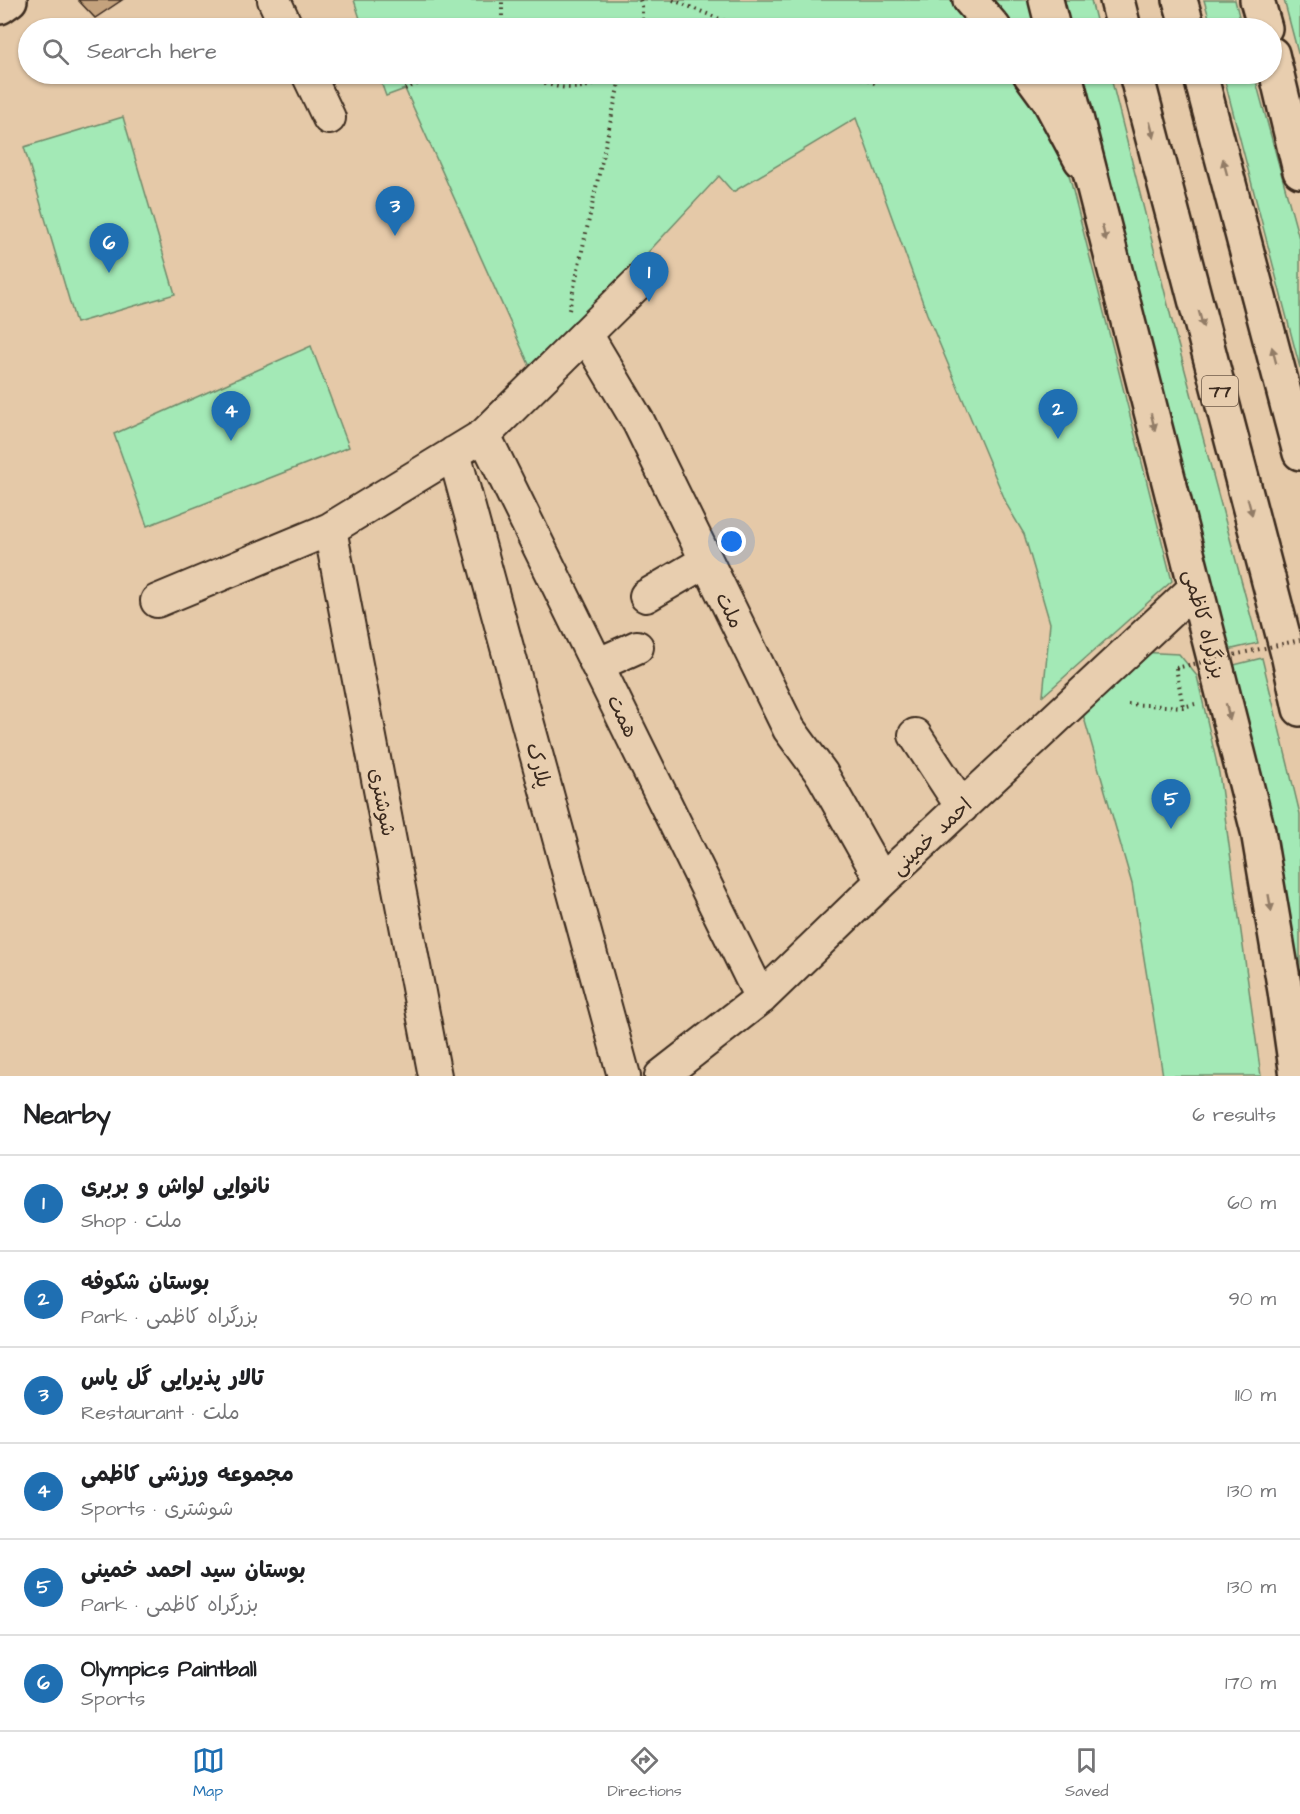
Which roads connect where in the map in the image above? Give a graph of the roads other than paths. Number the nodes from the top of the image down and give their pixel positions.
1 (10, 0) edge
2 (274, 0) edge
3 (970, 0) edge
4 (1046, 0) edge
5 (1117, 0) edge
6 (1180, 0) edge
7 (1257, 0) edge
8 (0, 7) edge
9 (282, 18) edge
10 (985, 18) edge
11 (1050, 18) edge
12 (1122, 18) edge
13 (1185, 18) edge
14 (1262, 18) edge
15 (313, 84) edge
16 (1037, 84) edge
17 (1067, 84) edge
18 (1139, 84) edge
19 (1203, 84) edge
20 (1279, 84) edge
21 (329, 118) dead end
22 (1300, 171) edge
23 (1090, 177) junction
24 (650, 271) dead end
25 (577, 323) junction
26 (484, 435) junction
27 (454, 453) junction
28 (1300, 453) edge
29 (330, 529) junction
30 (706, 561) junction
31 (1195, 588) junction
32 (646, 596) dead end
33 (157, 601) dead end
34 (637, 647) dead end
35 (597, 665) junction
36 (1300, 709) edge
37 (915, 735) dead end
38 (962, 807) junction
39 (882, 881) junction
40 (761, 998) junction
41 (435, 1076) edge
42 (624, 1076) edge
43 (661, 1076) edge
44 (1297, 1076) edge

1 - 8 main road
2 - 9 street
3 - 10 main road
4 - 11 main road
5 - 12 main road
6 - 13 main road
7 - 14 main road
15 - 21 street
16 - 23 main road
17 - 23 main road
18 -> 36 main road, 77
28 -> 19 main road
20 - 22 main road
23 -> 31 main road, بزرگراه کاظمی
24 - 25 street
25 - 26 street
25 - 30 street, ملت
26 - 27 street
26 - 35 street, همت
27 - 29 street
27 - 42 street, پلارک
29 - 33 street
29 - 41 street, شوشتری
30 - 32 street
30 - 39 street, ملت
31 - 38 street, احمد خمینی
31 -> 44 main road, بزرگراه کاظمی
34 - 35 street
35 - 40 street, همت
37 - 38 street
38 - 39 street, احمد خمینی
39 - 40 street, احمد خمینی
40 - 43 street, احمد خمینی

